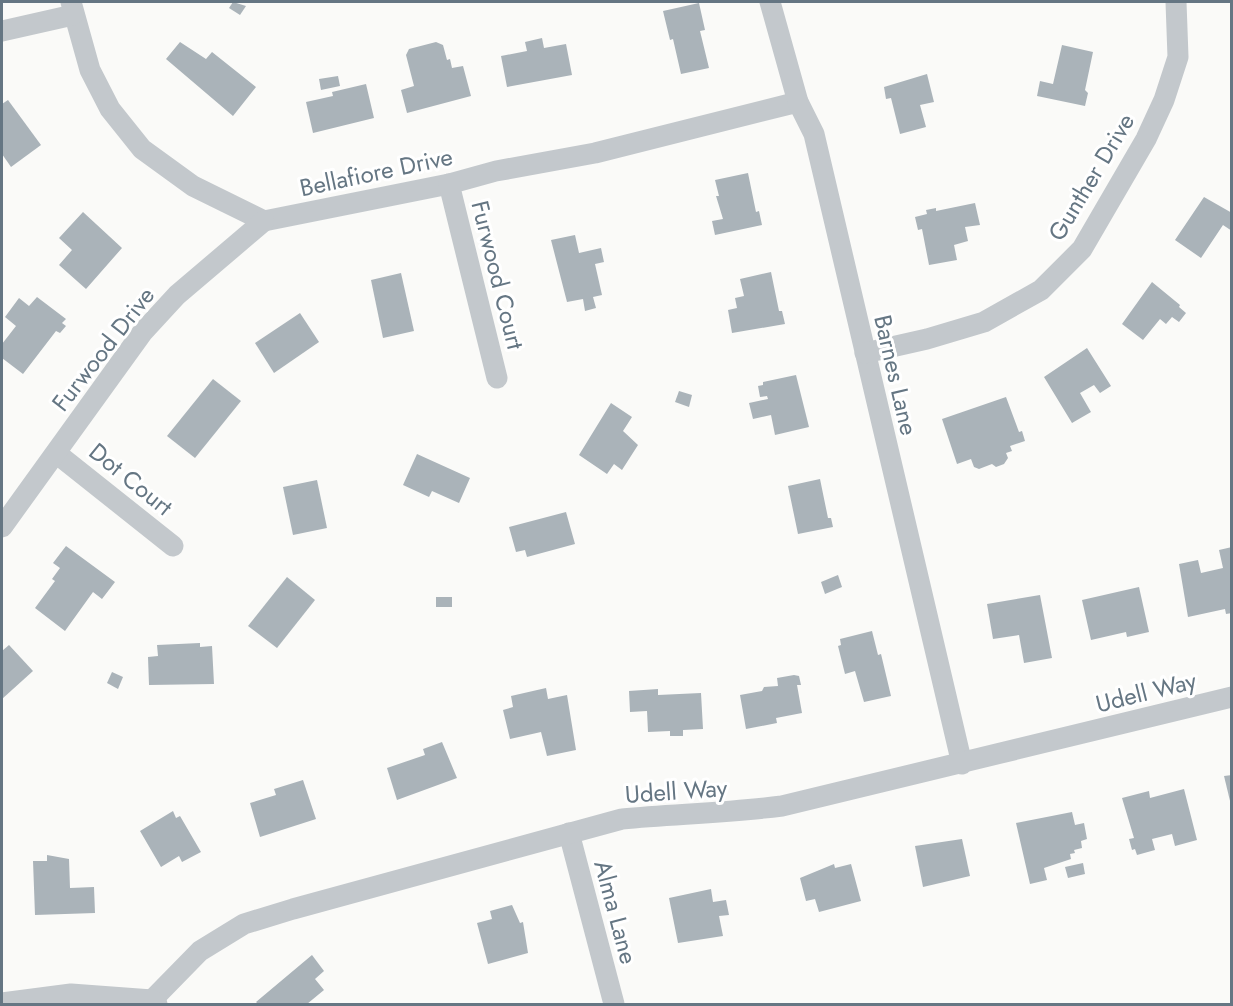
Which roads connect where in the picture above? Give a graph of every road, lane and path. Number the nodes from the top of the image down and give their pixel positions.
1 (770, 2) edge
2 (1176, 2) edge
3 (72, 8) edge
4 (2, 31) edge
5 (798, 102) junction
6 (449, 184) junction
7 (264, 221) junction
8 (865, 353) junction
9 (497, 378) dead end
10 (56, 453) junction
11 (2, 527) edge
12 (173, 546) dead end
13 (1232, 698) edge
14 (963, 764) junction
15 (569, 833) junction
16 (155, 1002) edge
17 (2, 1003) edge
18 (614, 1005) edge

1 - 5 street, Barnes Lane
2 - 8 street, Gunther Drive
3 - 4 street
3 - 7 street
5 - 6 street, Bellafiore Drive
5 - 8 street, Barnes Lane
6 - 7 street, Bellafiore Drive
6 - 9 street, Furwood Court
7 - 10 street, Furwood Drive
8 - 14 street, Barnes Lane
10 - 11 street, Furwood Drive
10 - 12 street, Dot Court
13 - 14 street, Udell Way
14 - 15 street, Udell Way
15 - 16 street, Udell Way
15 - 18 street, Alma Lane
16 - 17 street

